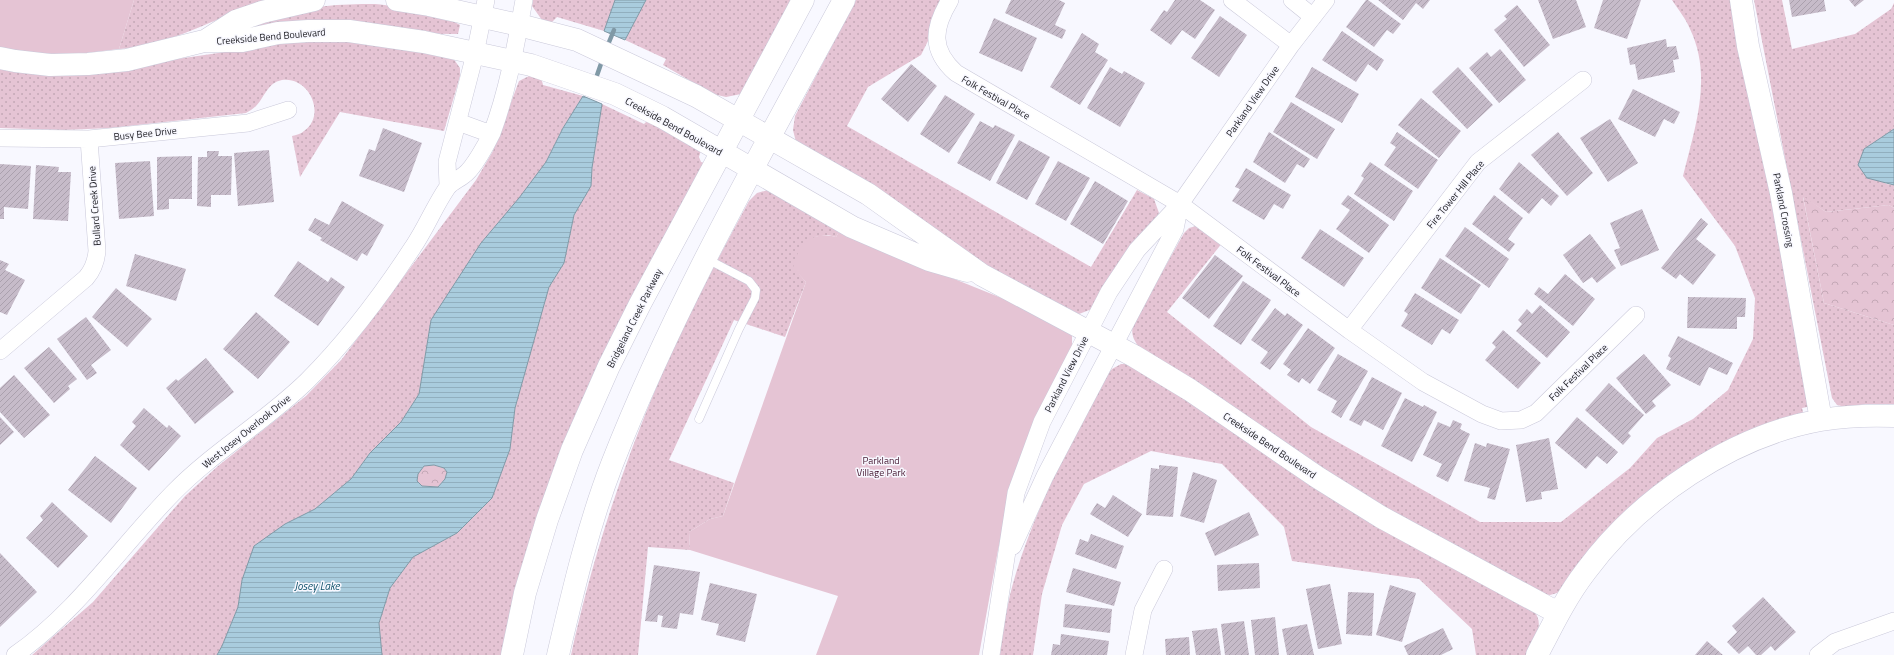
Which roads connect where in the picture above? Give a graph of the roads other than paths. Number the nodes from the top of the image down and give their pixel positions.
1 (314, 0) edge
2 (397, 0) edge
3 (524, 0) edge
4 (802, 0) edge
5 (844, 0) edge
6 (950, 0) edge
7 (1232, 0) edge
8 (1292, 0) edge
9 (1326, 0) edge
10 (1741, 0) edge
11 (485, 9) edge
12 (1314, 17) junction
13 (519, 25) junction
14 (204, 41) junction
15 (1291, 45) junction
16 (475, 54) junction
17 (0, 58) edge
18 (512, 62) junction
19 (1583, 80) dead end
20 (288, 110) dead end
21 (739, 120) junction
22 (458, 122) junction
23 (491, 134) junction
24 (0, 138) edge
25 (89, 139) junction
26 (770, 139) junction
27 (722, 152) junction
28 (753, 170) junction
29 (448, 185) junction
30 (1180, 204) junction
31 (706, 259) junction
32 (982, 275) junction
33 (1636, 315) dead end
34 (1349, 330) junction
35 (1088, 332) junction
36 (1114, 345) junction
37 (0, 351) edge
38 (1894, 416) edge
39 (699, 419) dead end
40 (1821, 420) junction
41 (1004, 568) junction
42 (1164, 569) dead end
43 (1558, 613) junction
44 (1894, 621) edge
45 (16, 655) edge
46 (512, 655) edge
47 (558, 655) edge
48 (991, 655) edge
49 (1134, 655) edge
50 (1537, 655) edge
51 (1818, 655) edge

1 - 14 street, Creekside Bend Boulevard
2 - 11 street, Creekside Bend Boulevard
3 - 13 street, West Josey Overlook Drive
4 - 21 street, Bridgeland Creek Parkway
5 - 26 street
6 - 30 street, Folk Festival Place
7 - 15 street
8 - 12 street
9 - 12 street, Parkland View Drive
10 - 40 street, Parkland Crossing
11 - 13 street, Creekside Bend Boulevard
11 - 16 street
12 - 15 street, Parkland View Drive
13 - 18 street, West Josey Overlook Drive
13 - 21 street, Creekside Bend Boulevard
14 - 16 street, Creekside Bend Boulevard
14 - 17 street, Creekside Bend Boulevard
15 - 30 street, Parkland View Drive
16 - 18 street, Creekside Bend Boulevard
16 - 22 street
18 - 23 street, West Josey Overlook Drive
18 - 27 street, Creekside Bend Boulevard
19 - 34 street, Fire Tower Hill Place
20 - 25 street, Busy Bee Drive
21 - 26 street, Creekside Bend Boulevard
21 - 27 street, Bridgeland Creek Parkway
22 - 23 street
22 - 29 street
23 - 29 street, West Josey Overlook Drive
24 - 25 street, Busy Bee Drive
25 - 37 street, Bullard Creek Drive
26 - 28 street
26 - 32 street, Creekside Bend Boulevard
27 - 28 street, Creekside Bend Boulevard
27 - 46 street, Bridgeland Creek Parkway
28 - 31 street
28 - 32 street, Creekside Bend Boulevard
29 - 45 street, West Josey Overlook Drive
30 - 34 street, Folk Festival Place
30 - 35 street, Parkland View Drive
30 - 36 street, Parkland View Drive
31 - 39 lane
31 - 47 street
32 - 35 street, Creekside Bend Boulevard
33 - 34 street, Folk Festival Place
35 - 36 street, Creekside Bend Boulevard
35 - 41 street, Parkland View Drive
36 - 41 street, Parkland View Drive
36 - 43 street, Creekside Bend Boulevard
38 - 40 street
40 - 43 street
41 - 48 street, Parkland View Drive
42 - 49 street
43 - 50 street
44 - 51 street

